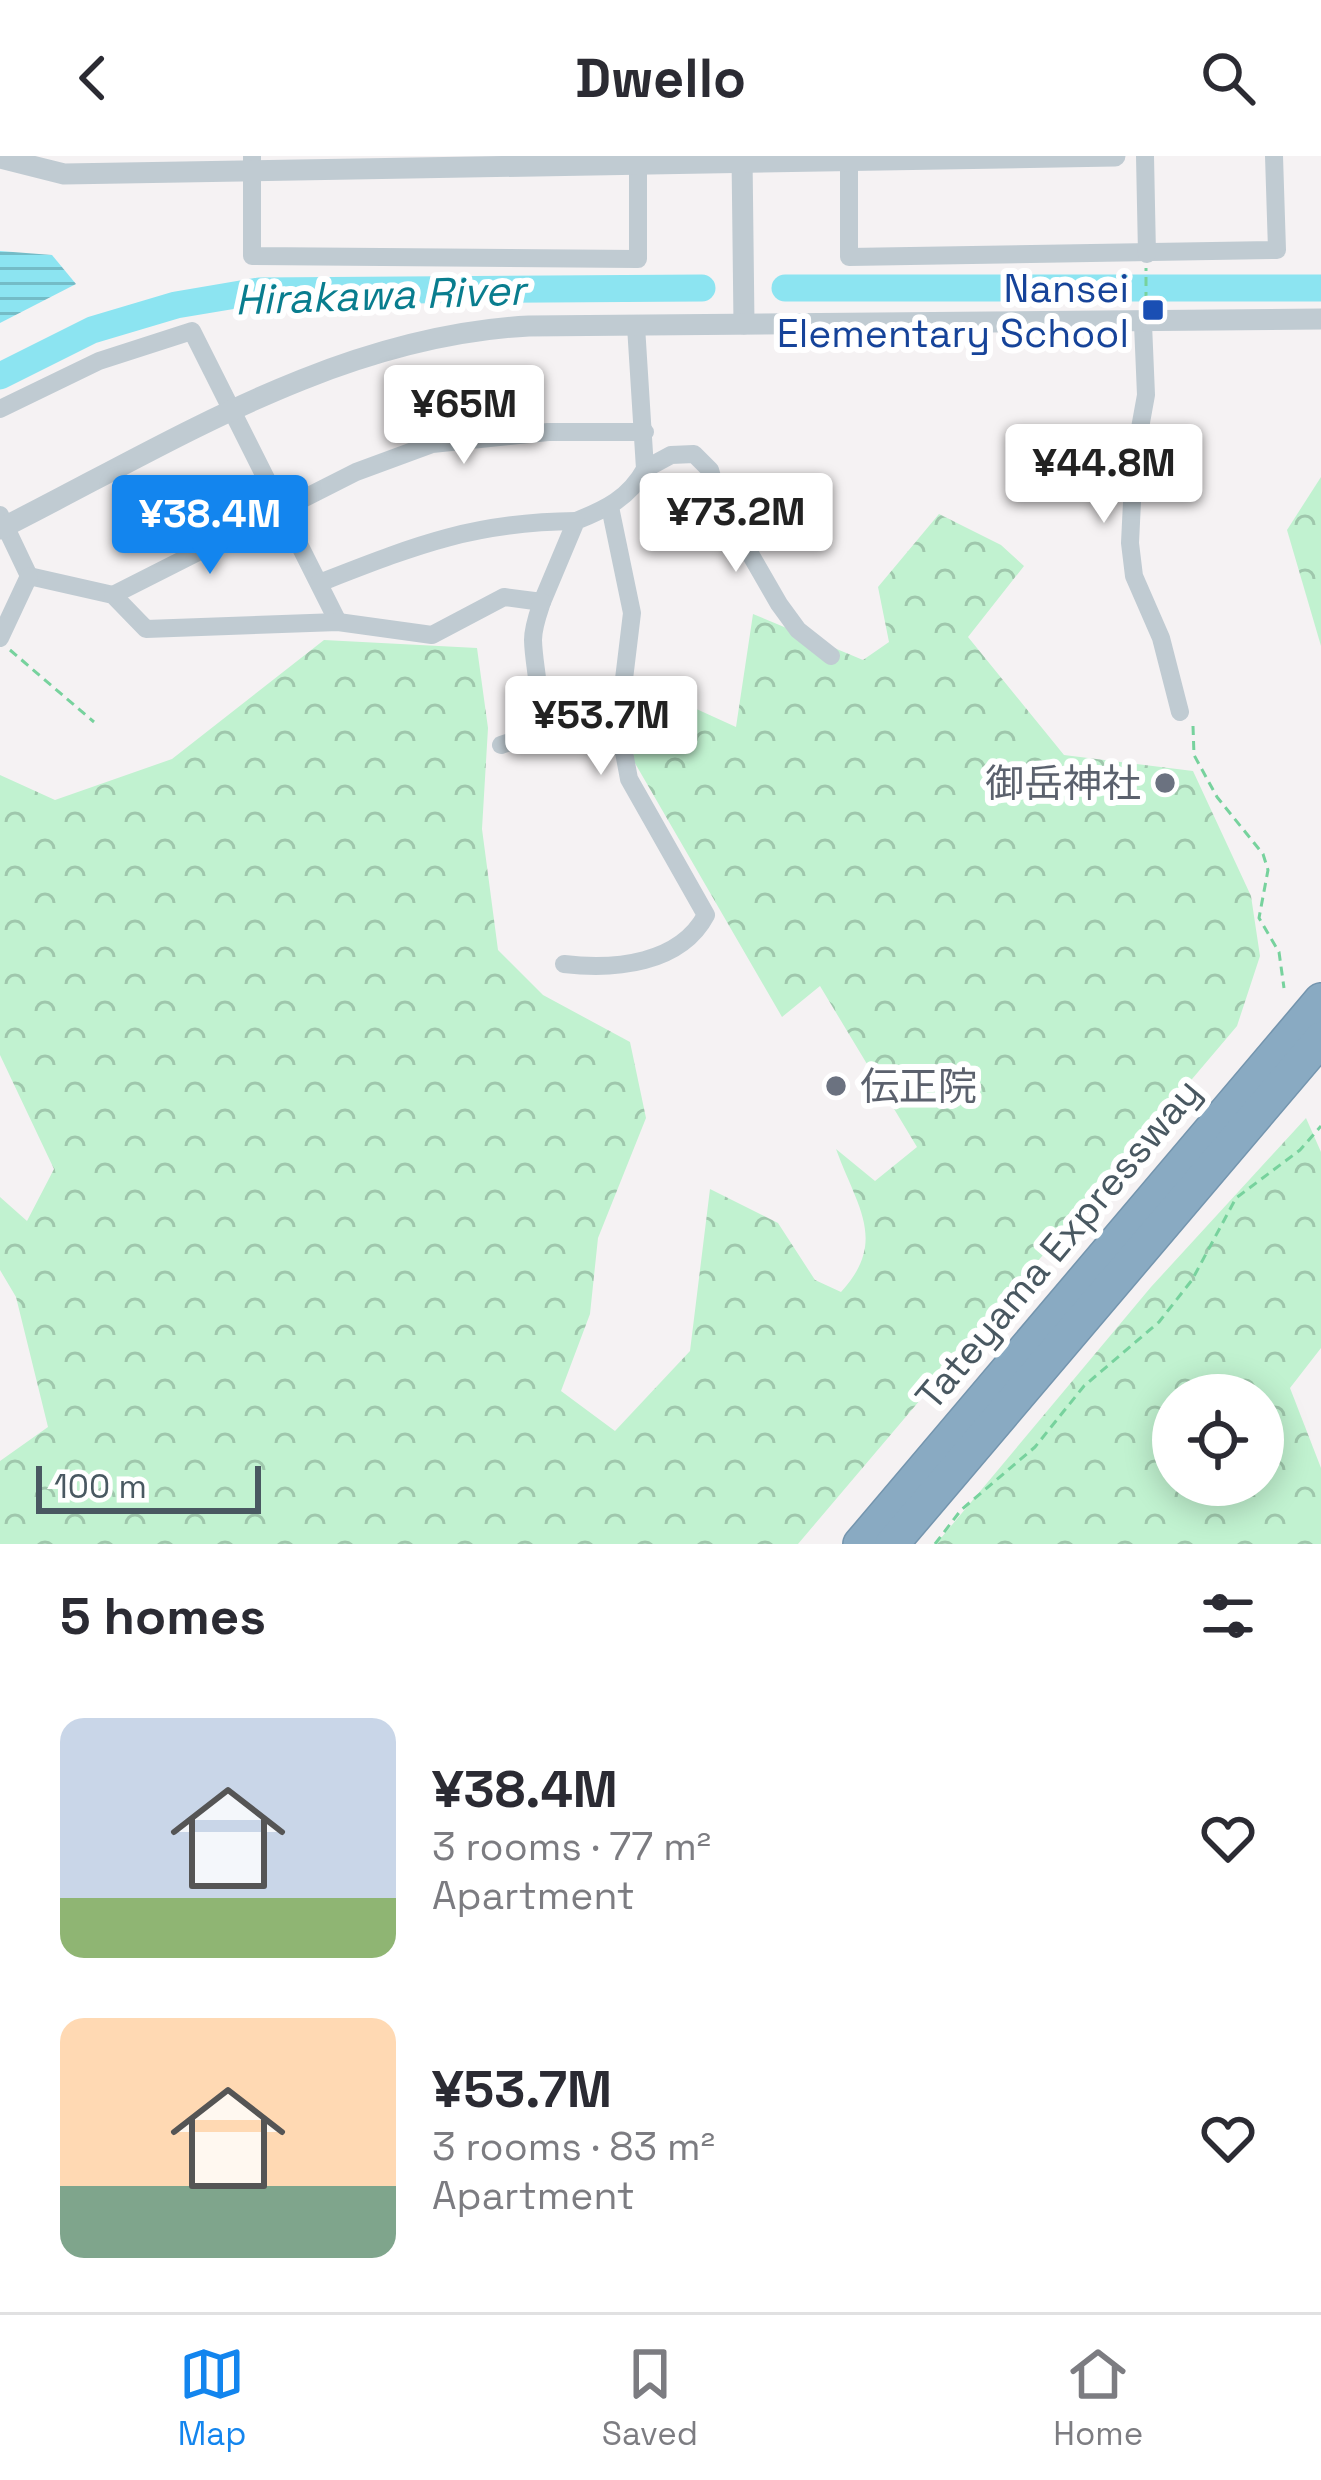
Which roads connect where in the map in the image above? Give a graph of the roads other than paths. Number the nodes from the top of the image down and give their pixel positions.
1 (1115, 156) edge
2 (1145, 156) edge
3 (1274, 156) edge
4 (0, 158) edge
5 (951, 158) edge
6 (849, 159) edge
7 (742, 160) edge
8 (439, 163) edge
9 (252, 164) edge
10 (638, 166) junction
11 (1146, 259) junction
12 (743, 313) junction
13 (1144, 315) junction
14 (1321, 319) edge
15 (636, 326) junction
16 (0, 409) edge
17 (235, 410) junction
18 (645, 432) junction
19 (645, 469) junction
20 (610, 507) junction
21 (284, 510) junction
22 (576, 521) junction
23 (2, 524) edge
24 (29, 575) junction
25 (319, 584) junction
26 (113, 596) junction
27 (542, 602) junction
28 (338, 622) junction
29 (0, 639) edge
30 (831, 656) dead end
31 (1180, 712) road end
32 (501, 746) dead end
33 (564, 964) dead end
34 (1321, 1000) edge
35 (1321, 1039) edge
36 (860, 1544) edge
37 (892, 1544) edge

1 - 5 street
2 - 11 street
3 - 11 street
4 - 9 street
5 - 6 street
6 - 7 street
6 - 11 street
7 - 10 street
7 - 12 street
8 - 9 street
8 - 10 street
9 - 10 street
12 - 13 street
12 - 15 street
13 - 14 street
13 - 31 street
15 - 17 street
15 - 18 street
16 - 17 street
17 - 21 street
17 - 23 street
18 - 19 street
18 - 21 street
19 - 20 street
19 - 30 street
20 - 22 street
20 - 33 street
21 - 25 street
21 - 26 street
22 - 25 street
22 - 27 street
23 - 24 street
24 - 26 street
24 - 29 street
25 - 28 street
26 - 28 street
27 - 28 street
27 - 32 street
34 - 36 highway, Tateyama Expressway
35 - 37 highway, Tateyama Expressway

